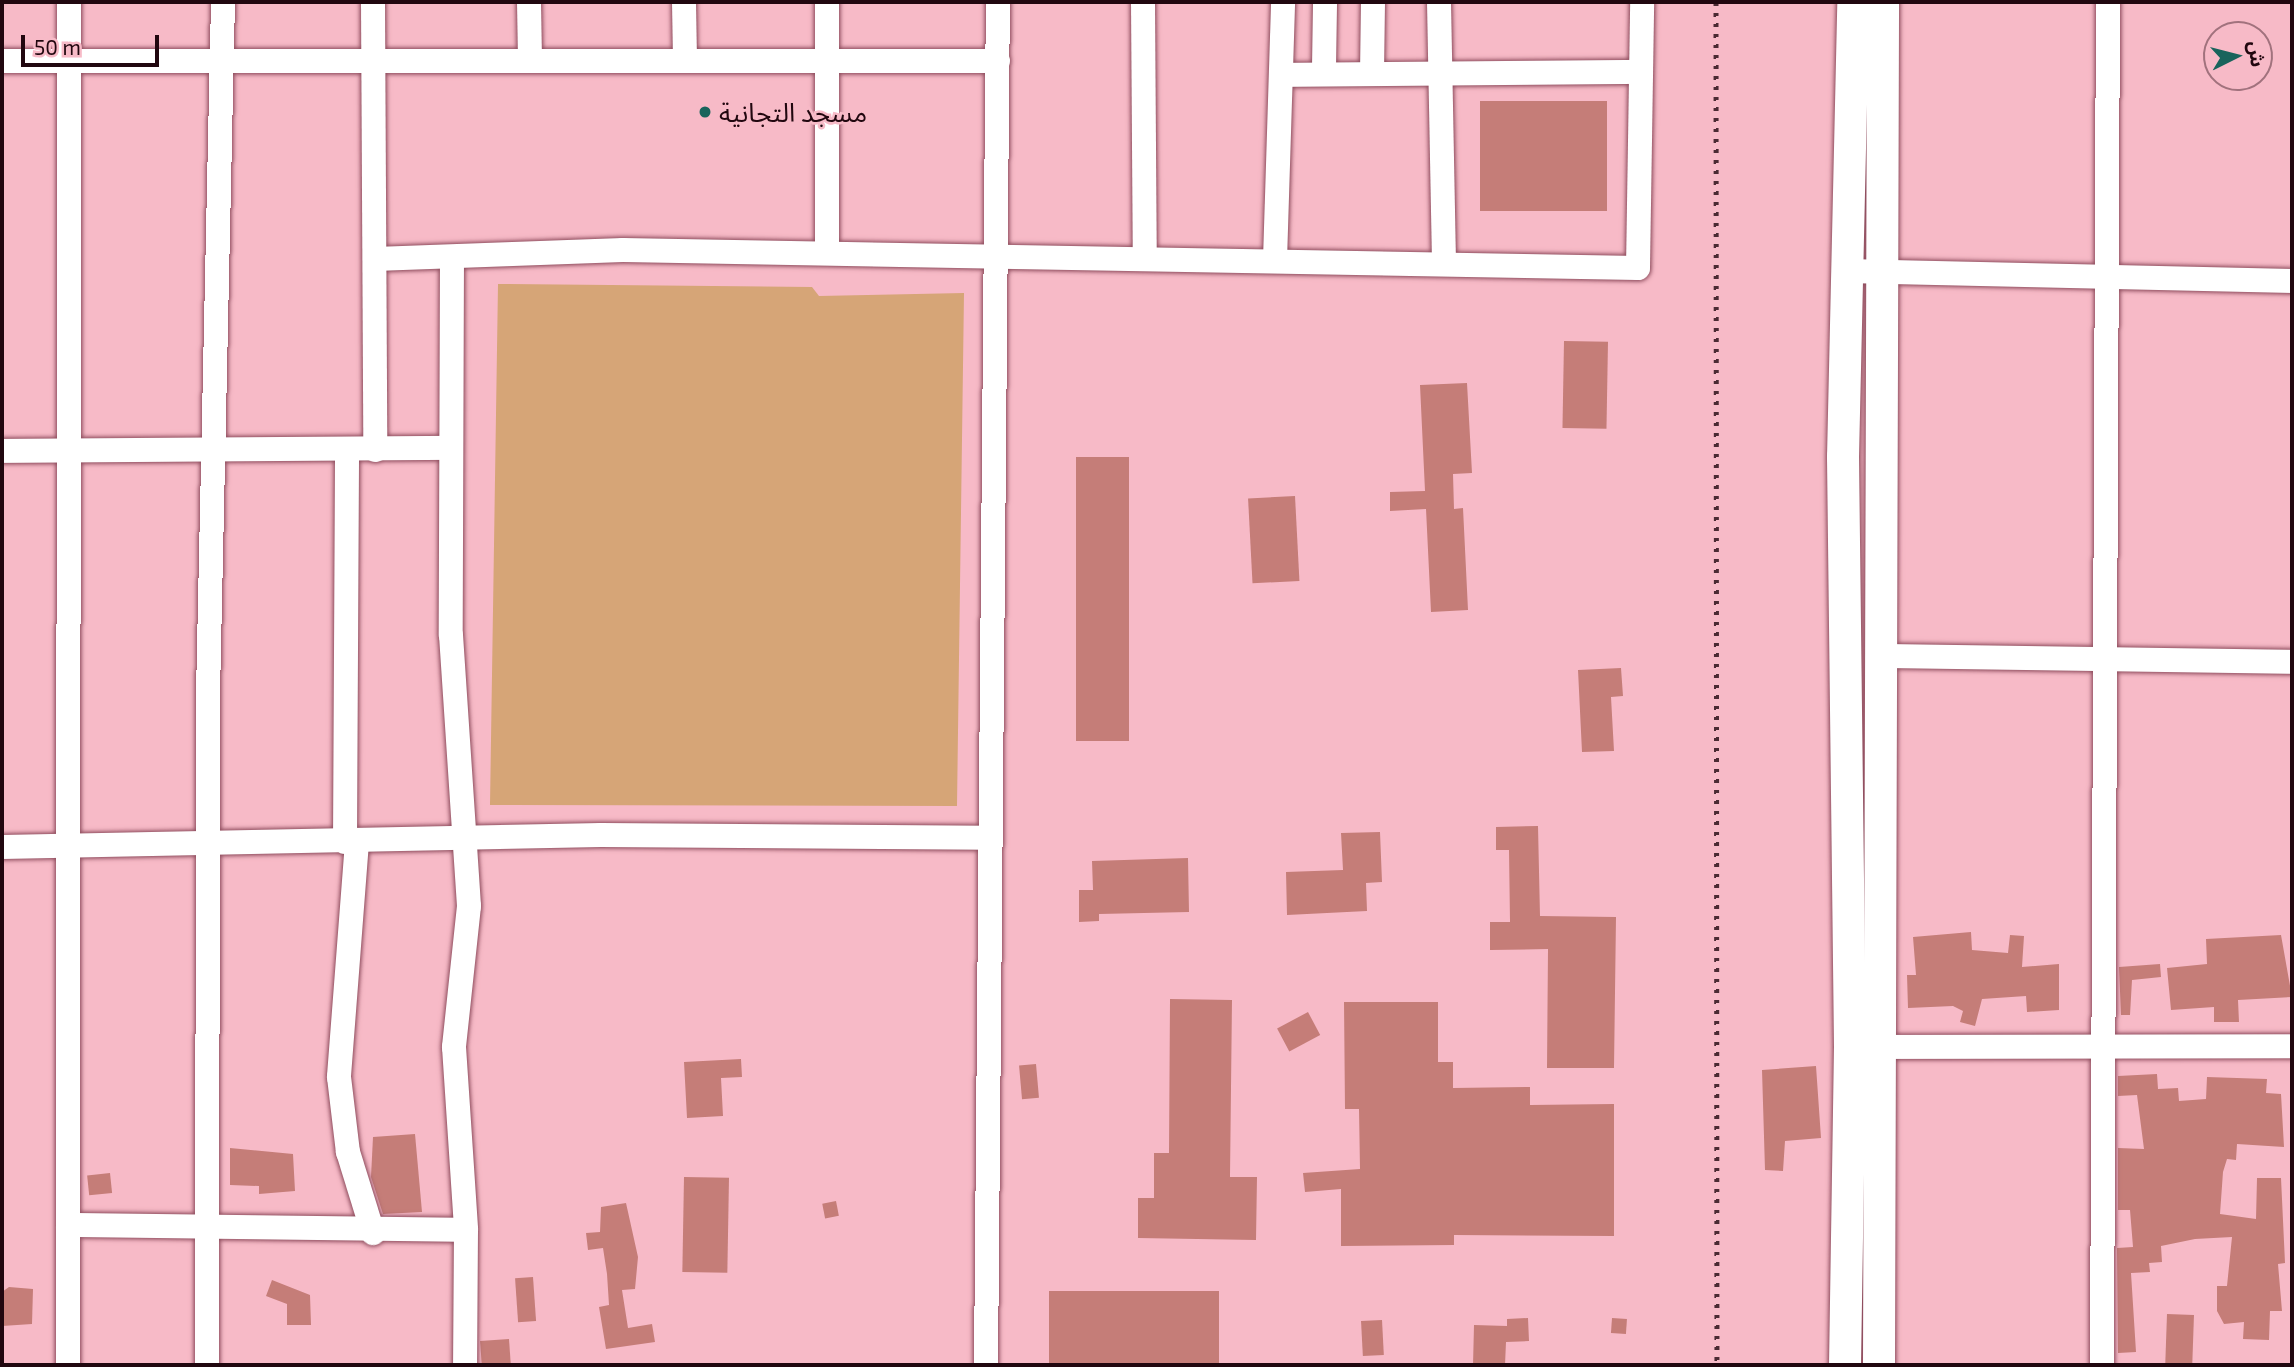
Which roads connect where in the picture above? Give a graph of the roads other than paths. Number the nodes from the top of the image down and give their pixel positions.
1 (69, 2) edge
2 (223, 2) edge
3 (373, 2) edge
4 (529, 2) edge
5 (684, 2) edge
6 (827, 2) edge
7 (998, 2) edge
8 (1143, 2) edge
9 (1283, 2) edge
10 (1325, 2) edge
11 (1373, 2) edge
12 (1439, 2) edge
13 (1642, 2) edge
14 (1853, 2) edge
15 (1883, 2) edge
16 (2108, 2) edge
17 (530, 58) junction
18 (373, 59) junction
19 (685, 59) junction
20 (828, 60) junction
21 (2, 61) edge
22 (69, 61) junction
23 (998, 61) junction
24 (223, 62) junction
25 (1324, 68) dead end
26 (1641, 72) junction
27 (1444, 74) junction
28 (1281, 75) junction
29 (1372, 75) junction
30 (827, 253) junction
31 (995, 253) junction
32 (452, 257) junction
33 (1145, 258) junction
34 (375, 259) junction
35 (1275, 260) junction
36 (1444, 263) junction
37 (1847, 271) junction
38 (1878, 271) junction
39 (2105, 274) junction
40 (2292, 281) edge
41 (450, 448) junction
42 (215, 450) junction
43 (375, 450) junction
44 (2, 451) edge
45 (68, 451) junction
46 (347, 451) junction
47 (1881, 656) junction
48 (2106, 660) junction
49 (2292, 662) edge
50 (988, 838) junction
51 (212, 841) junction
52 (460, 841) junction
53 (351, 842) junction
54 (2, 846) edge
55 (66, 846) junction
56 (2292, 1046) edge
57 (1850, 1047) junction
58 (1884, 1047) junction
59 (2104, 1048) junction
60 (68, 1225) junction
61 (208, 1229) junction
62 (466, 1230) junction
63 (373, 1233) junction
64 (68, 1365) edge
65 (208, 1365) edge
66 (465, 1365) edge
67 (986, 1365) edge
68 (1845, 1365) edge
69 (1879, 1365) edge
70 (2102, 1365) edge

1 - 22 street
2 - 24 street
3 - 18 street
4 - 17 street
5 - 19 street
6 - 20 street
7 - 23 street
8 - 33 street
9 - 28 street
10 - 25 street
11 - 29 street
12 - 27 street
13 - 26 street
14 - 37 main road
15 - 38 main road
16 - 39 street
17 - 18 street
17 - 19 street
18 - 24 street
18 - 34 street
19 - 20 street
20 - 23 street
20 - 30 street
21 - 22 street
22 - 24 street
22 - 45 street
23 - 31 street
24 - 42 street
26 - 27 street
26 - 36 street
27 - 29 street
27 - 36 street
28 - 29 street
28 - 35 street
30 - 31 street
30 - 32 street
31 - 33 street
31 - 50 street
32 - 34 street
32 - 41 street
33 - 35 street
34 - 43 street
35 - 36 street
37 - 38 street
37 - 57 main road
38 - 39 street
38 - 47 main road
39 - 40 street
39 - 48 street
41 - 43 street
41 - 52 street
42 - 45 street
42 - 46 street
42 - 51 street
43 - 46 street
44 - 45 street
45 - 55 street
46 - 53 street
47 - 48 street
47 - 58 main road
48 - 49 street
48 - 59 street
50 - 52 street
50 - 67 street
51 - 53 street
51 - 55 street
51 - 61 street
52 - 53 street
52 - 62 street
53 - 63 street
54 - 55 street
55 - 60 street
56 - 59 street
57 - 58 street
57 - 68 main road
58 - 59 street
58 - 69 main road
59 - 70 street
60 - 61 street
60 - 64 street
61 - 63 street
61 - 65 street
62 - 63 street
62 - 66 street

